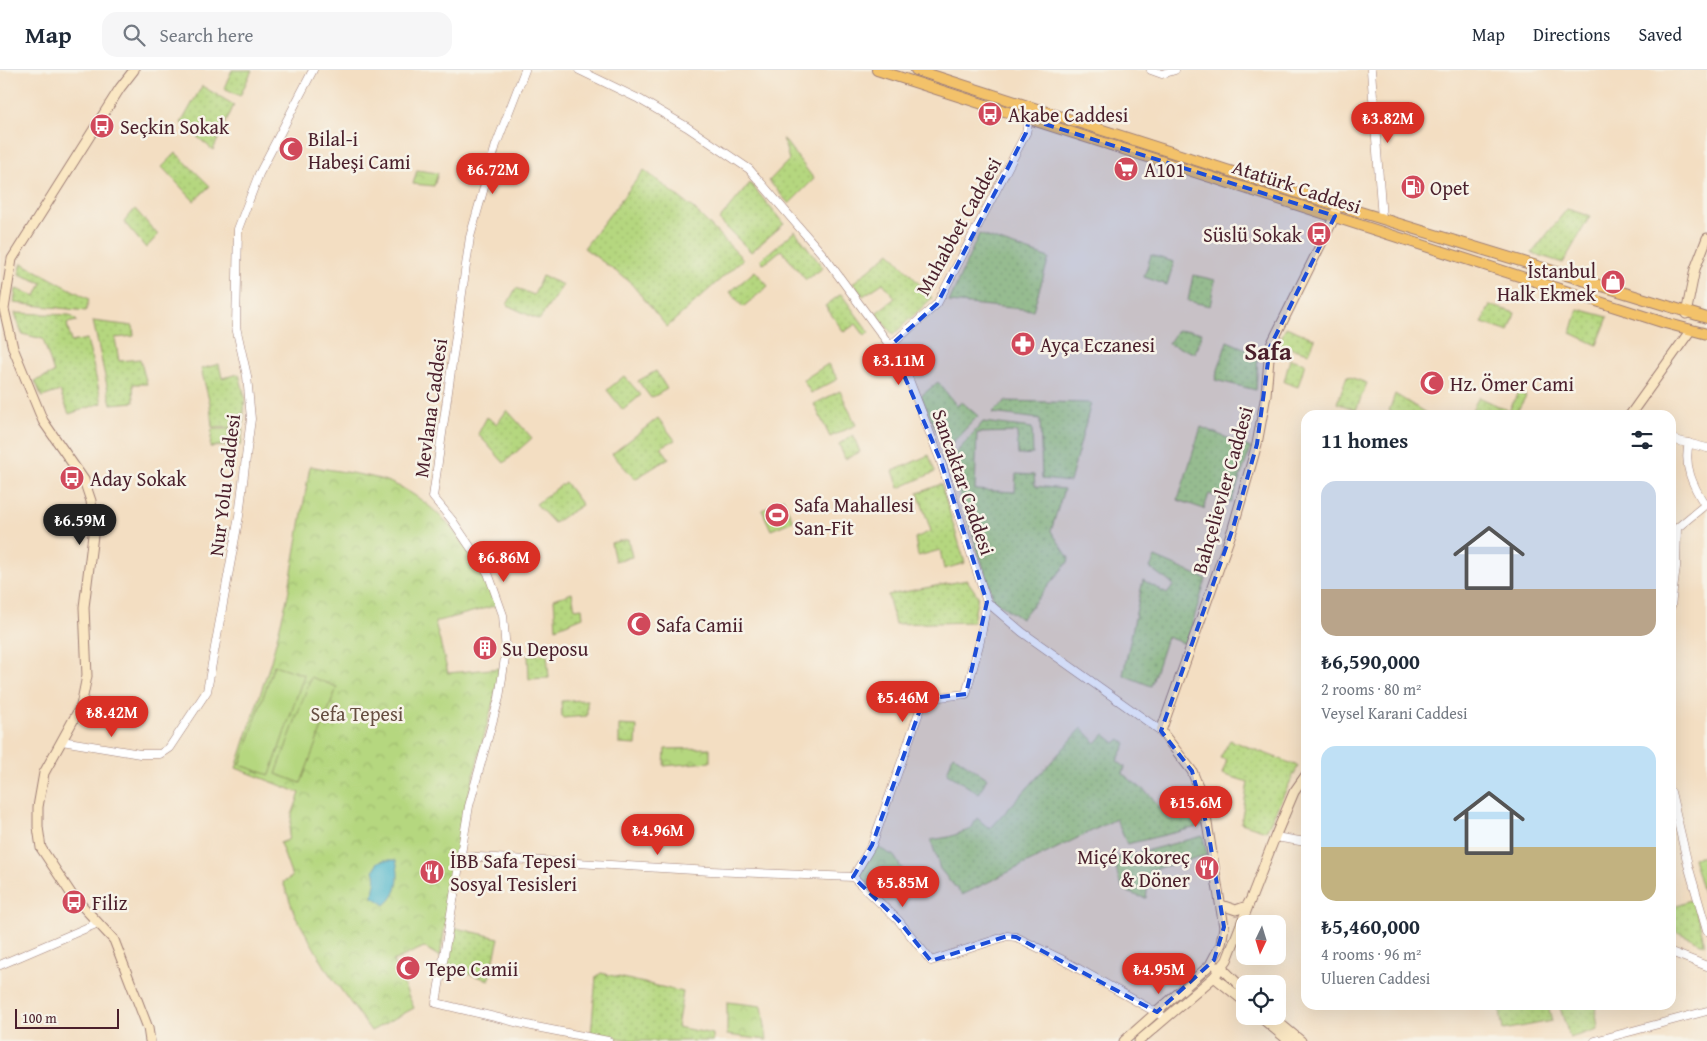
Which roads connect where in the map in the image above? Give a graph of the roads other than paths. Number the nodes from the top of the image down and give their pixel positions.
1 (134, 70) edge
2 (313, 70) edge
3 (524, 70) edge
4 (579, 70) edge
5 (877, 70) edge
6 (916, 70) edge
7 (1152, 70) edge
8 (1175, 70) edge
9 (1370, 70) edge
10 (1032, 108) junction
11 (1029, 119) junction
12 (1337, 205) junction
13 (1335, 216) junction
14 (1382, 219) junction
15 (1707, 238) edge
16 (1686, 314) junction
17 (1707, 318) edge
18 (1690, 331) junction
19 (1707, 334) edge
20 (892, 345) junction
21 (1634, 410) edge
22 (1676, 440) edge
23 (1689, 443) junction
24 (1707, 448) edge
25 (1676, 567) edge
26 (987, 602) junction
27 (1161, 731) junction
28 (62, 741) junction
29 (1301, 782) edge
30 (1676, 813) edge
31 (1274, 837) junction
32 (1301, 841) edge
33 (462, 856) junction
34 (853, 877) junction
35 (1250, 901) junction
36 (1221, 905) junction
37 (1245, 915) edge
38 (98, 923) junction
39 (1236, 924) edge
40 (1224, 927) junction
41 (1707, 931) edge
42 (1236, 939) edge
43 (1232, 952) junction
44 (1676, 954) edge
45 (0, 965) edge
46 (1210, 965) junction
47 (1707, 966) edge
48 (1222, 968) junction
49 (1214, 977) junction
50 (1236, 983) edge
51 (1236, 986) edge
52 (1236, 988) edge
53 (1199, 989) junction
54 (1236, 989) edge
55 (1707, 1011) edge
56 (1157, 1012) junction
57 (1165, 1018) junction
58 (1270, 1025) edge
59 (1282, 1025) edge
60 (585, 1039) edge
61 (150, 1041) edge
62 (608, 1041) edge
63 (1124, 1041) edge
64 (1139, 1041) edge
65 (1289, 1041) edge
66 (1301, 1041) edge
67 (1595, 1041) edge

1 - 28 main road
2 - 28 street, Nur Yolu Caddesi
3 - 33 street, Mevlana Caddesi
4 - 20 street, Sancaktar Caddesi
5 - 11 main road, Atatürk Caddesi
6 - 10 main road, Atatürk Caddesi
7 - 8 street
9 - 14 street
10 - 11 street, Muhabbet Caddesi
10 - 12 main road, Atatürk Caddesi
11 - 13 main road, Atatürk Caddesi
11 - 20 street, Muhabbet Caddesi
12 - 13 main road, Bahçelievler Caddesi
12 - 14 main road, Atatürk Caddesi
13 - 18 main road, Atatürk Caddesi
13 - 27 main road, Bahçelievler Caddesi
14 - 16 main road, Atatürk Caddesi
15 - 16 main road
16 - 17 main road, Atatürk Caddesi
16 - 18 main road
18 - 19 main road, Atatürk Caddesi
18 - 21 main road
20 - 26 street, Sancaktar Caddesi
22 - 23 street
23 - 24 street
23 - 25 street
26 - 27 street
26 - 34 street
27 - 36 main road
28 - 38 main road
29 - 31 main road
30 - 41 street
31 - 32 street
31 - 35 main road
33 - 34 street
33 - 60 street, Mevlana Caddesi
34 - 56 street
35 - 36 main road
35 - 37 main road
36 - 40 main road
38 - 45 street
38 - 61 main road
39 - 40 main road
40 - 46 main road
42 - 43 main road
43 - 48 main road
43 - 50 main road
44 - 47 street
46 - 48 main road
46 - 49 main road
46 - 56 main road
48 - 49 main road
48 - 51 main road
49 - 52 main road
49 - 53 main road
53 - 54 main road
53 - 57 main road
55 - 67 street
56 - 57 street
56 - 63 main road
57 - 64 main road
58 - 65 main road
59 - 66 main road
60 - 62 street

